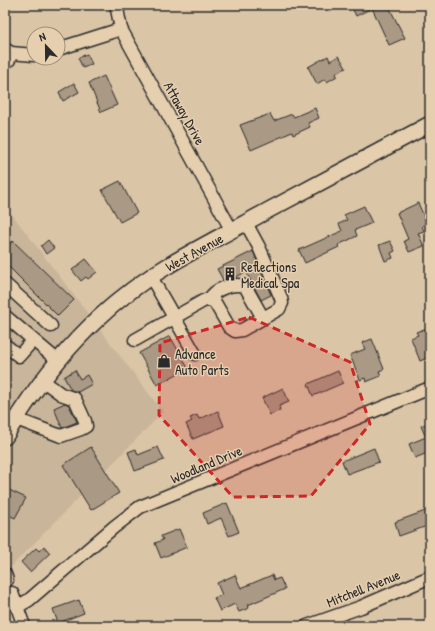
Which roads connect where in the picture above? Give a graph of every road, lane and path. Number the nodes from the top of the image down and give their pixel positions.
1 (119, 7) edge
2 (121, 29) junction
3 (66, 47) edge
4 (7, 55) edge
5 (26, 55) edge
6 (430, 124) edge
7 (246, 223) junction
8 (232, 231) junction
9 (151, 277) junction
10 (5, 286) edge
11 (209, 300) junction
12 (5, 316) edge
13 (174, 316) junction
14 (263, 318) junction
15 (51, 326) dead end
16 (33, 340) junction
17 (135, 340) dead end
18 (5, 345) edge
19 (195, 354) dead end
20 (57, 360) junction
21 (42, 380) junction
22 (430, 388) edge
23 (16, 418) junction
24 (5, 437) edge
25 (430, 577) edge
26 (12, 593) dead end
27 (16, 607) junction
28 (24, 626) edge
29 (307, 626) edge

1 - 2 street, Attaway Drive
2 - 3 street
2 - 8 street, Attaway Drive
4 - 5 street
6 - 7 main road, West Avenue
7 - 8 main road, West Avenue
7 - 14 street
8 - 9 main road, West Avenue
9 - 13 street
9 - 20 main road, West Avenue
10 - 15 street
11 - 13 street
11 - 14 street
11 - 14 street
12 - 16 street
13 - 17 street
13 - 19 street
16 - 18 street
16 - 20 street
20 - 21 main road, West Avenue
21 - 23 main road, West Avenue
21 - 23 street
22 - 27 street, Woodland Drive
23 - 24 main road, West Avenue
25 - 29 street, Mitchell Avenue
26 - 27 street
27 - 28 street

